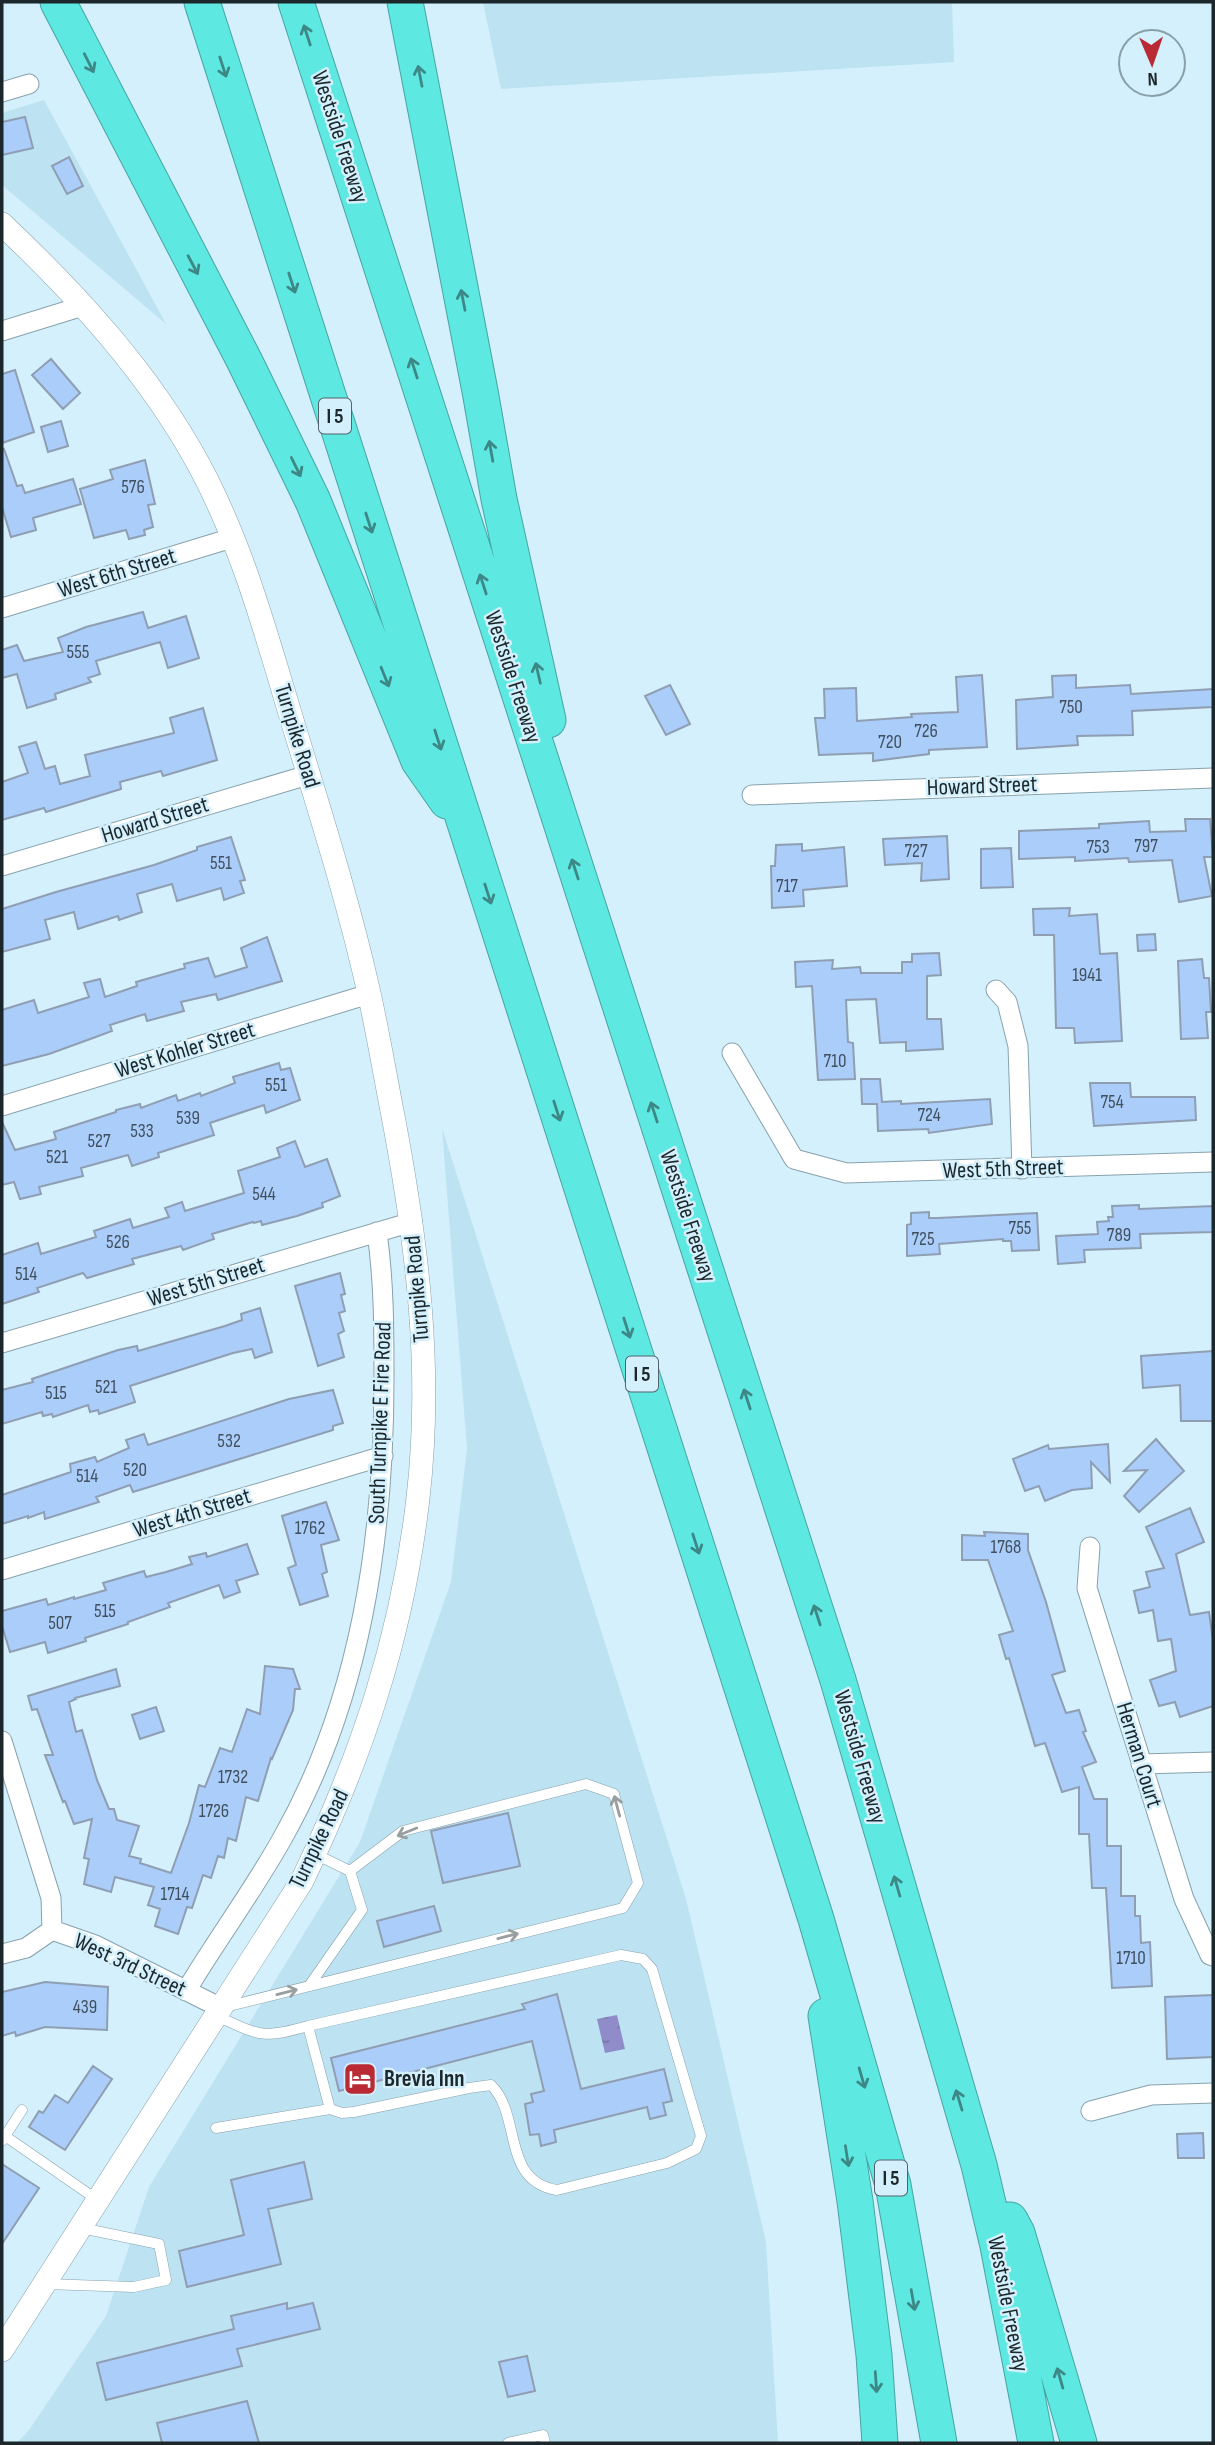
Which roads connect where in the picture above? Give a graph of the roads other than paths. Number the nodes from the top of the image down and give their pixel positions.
1 (58, 2) edge
2 (202, 2) edge
3 (296, 2) edge
4 (405, 2) edge
5 (29, 84) dead end
6 (2, 92) edge
7 (2, 224) edge
8 (83, 306) junction
9 (2, 331) edge
10 (232, 538) junction
11 (2, 608) edge
12 (308, 775) junction
13 (1213, 778) edge
14 (549, 789) junction
15 (752, 794) dead end
16 (467, 830) junction
17 (2, 866) edge
18 (996, 990) dead end
19 (369, 994) junction
20 (732, 1053) dead end
21 (2, 1106) edge
22 (1213, 1162) edge
23 (1022, 1169) junction
24 (412, 1222) junction
25 (377, 1232) junction
26 (2, 1343) edge
27 (383, 1456) junction
28 (1090, 1547) dead end
29 (2, 1570) edge
30 (2, 1741) edge
31 (1213, 1762) edge
32 (1141, 1764) junction
33 (315, 1853) junction
34 (350, 1871) junction
35 (816, 1919) junction
36 (52, 1930) junction
37 (2, 1954) edge
38 (1213, 1956) edge
39 (309, 1986) junction
40 (186, 1991) junction
41 (219, 2012) junction
42 (308, 2026) junction
43 (1213, 2093) edge
44 (330, 2109) junction
45 (22, 2110) dead end
46 (1091, 2111) dead end
47 (216, 2129) dead end
48 (3, 2139) edge
49 (979, 2165) junction
50 (99, 2201) junction
51 (81, 2228) junction
52 (44, 2284) junction
53 (2, 2350) edge
54 (508, 2443) edge
55 (545, 2443) edge
56 (880, 2443) edge
57 (939, 2443) edge
58 (1036, 2443) edge
59 (1079, 2443) edge

1 -> 16 highway
2 -> 16 highway, I 5
14 -> 3 highway, Westside Freeway
14 -> 4 highway
5 - 6 street
7 - 8 street, Turnpike Road
8 - 9 street
8 - 10 street, Turnpike Road
10 - 11 street, West 6th Street
10 - 12 street, Turnpike Road
12 - 17 street, Howard Street
12 - 19 street, Turnpike Road
13 - 15 street, Howard Street
49 -> 14 highway, Westside Freeway
16 -> 35 highway, I 5
18 - 23 street
19 - 21 street, West Kohler Street
19 - 24 street, Turnpike Road
20 - 23 street, West 5th Street
22 - 23 street, West 5th Street
24 - 25 street, West 5th Street
24 - 33 street, Turnpike Road
25 - 26 street, West 5th Street
25 - 27 street, South Turnpike E Fire Road
27 - 29 street, West 4th Street
27 - 40 street, South Turnpike E Fire Road
28 - 32 street, Herman Court
30 - 36 street
31 - 32 street
32 - 38 street, Herman Court
33 - 34 lane
33 - 41 street, Turnpike Road
34 - 39 lane
39 -> 34 lane
35 -> 56 highway
35 -> 57 highway, I 5
36 - 37 street, West 3rd Street
36 - 40 street, West 3rd Street
41 -> 39 lane
40 - 41 street, West 3rd Street
41 - 42 lane
41 - 50 street, Turnpike Road
42 - 44 lane
42 - 44 lane
43 - 46 street
44 - 47 lane
45 - 48 lane
48 - 50 lane
49 - 58 highway, Westside Freeway
59 -> 49 highway
50 - 51 street, Turnpike Road
51 - 52 street, Turnpike Road
51 - 52 lane
52 - 53 street, Turnpike Road
54 - 55 lane

